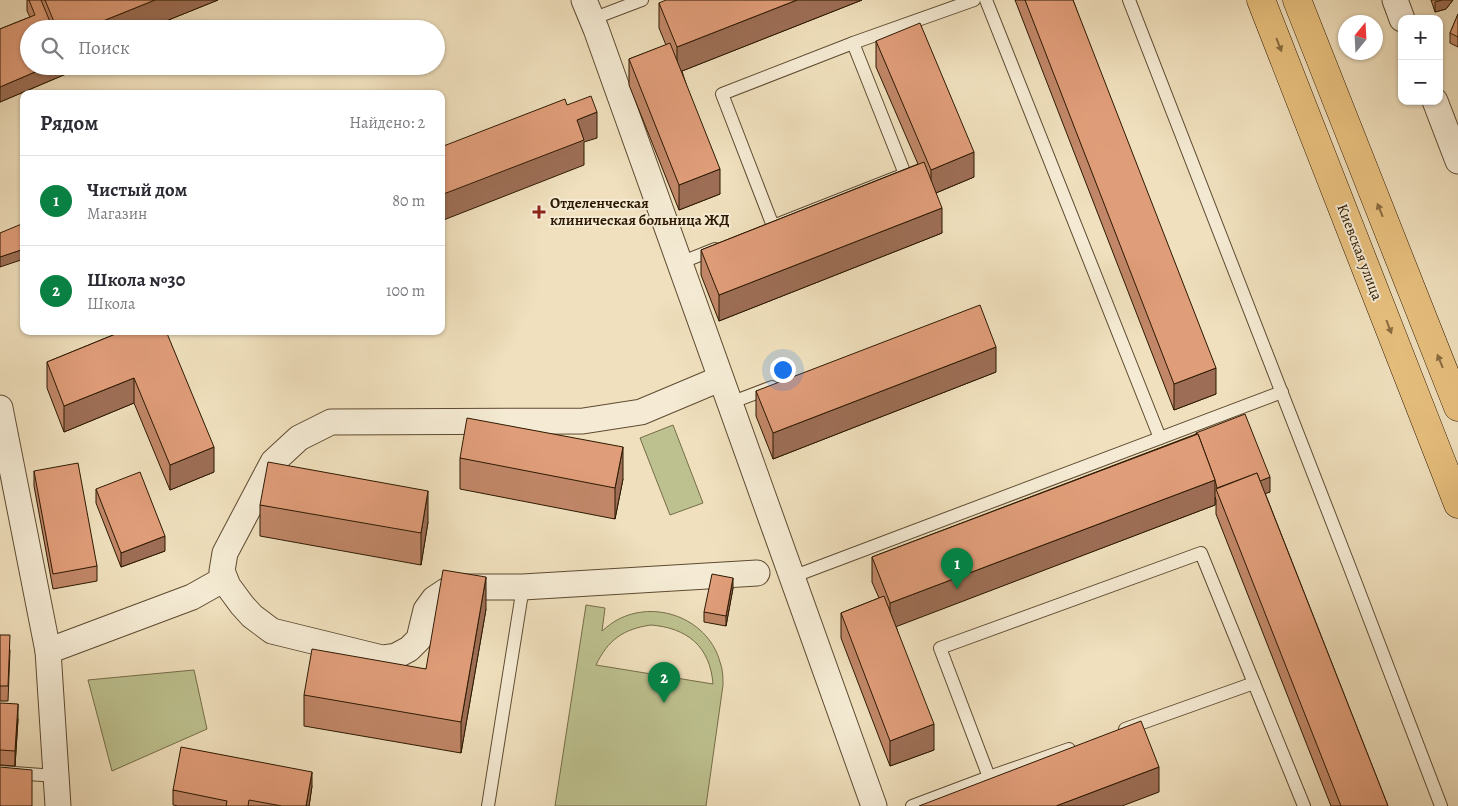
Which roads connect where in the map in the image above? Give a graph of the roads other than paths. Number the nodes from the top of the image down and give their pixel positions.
1 (642, 0) edge
2 (974, 0) edge
3 (986, 0) edge
4 (1129, 0) edge
5 (1261, 0) edge
6 (1297, 0) edge
7 (1395, 0) edge
8 (588, 10) edge
9 (1401, 15) edge
10 (854, 43) junction
11 (1437, 105) edge
12 (1458, 161) edge
13 (722, 246) edge
14 (680, 263) junction
15 (721, 379) junction
16 (784, 382) edge
17 (1282, 392) junction
18 (730, 403) junction
19 (1458, 407) edge
20 (0, 408) edge
21 (1160, 438) junction
22 (1458, 504) edge
23 (757, 573) dead end
24 (792, 577) junction
25 (224, 579) junction
26 (522, 587) junction
27 (48, 651) junction
28 (1254, 683) junction
29 (1117, 732) edge
30 (1080, 745) edge
31 (0, 772) edge
32 (56, 776) junction
33 (989, 778) junction
34 (58, 806) edge
35 (488, 806) edge
36 (874, 806) edge
37 (912, 806) edge
38 (1304, 806) edge
39 (1441, 806) edge

1 - 8 lane
2 - 10 lane
3 - 21 lane
4 - 17 lane
5 -> 22 main road, Киевская улица
19 -> 6 main road
7 - 9 street
8 - 14 street
10 - 10 lane
11 - 12 street
13 - 14 lane
14 - 15 street
15 - 18 street
15 - 25 street
16 - 18 lane
17 - 21 lane
17 - 39 lane
18 - 24 street
20 - 27 street
21 - 24 lane
23 - 26 street
24 - 36 street
25 - 26 street
25 - 27 street
26 - 35 lane
27 - 32 street
28 - 29 lane
28 - 33 lane
28 - 38 lane
30 - 33 lane
31 - 32 lane
32 - 34 street
33 - 37 lane

